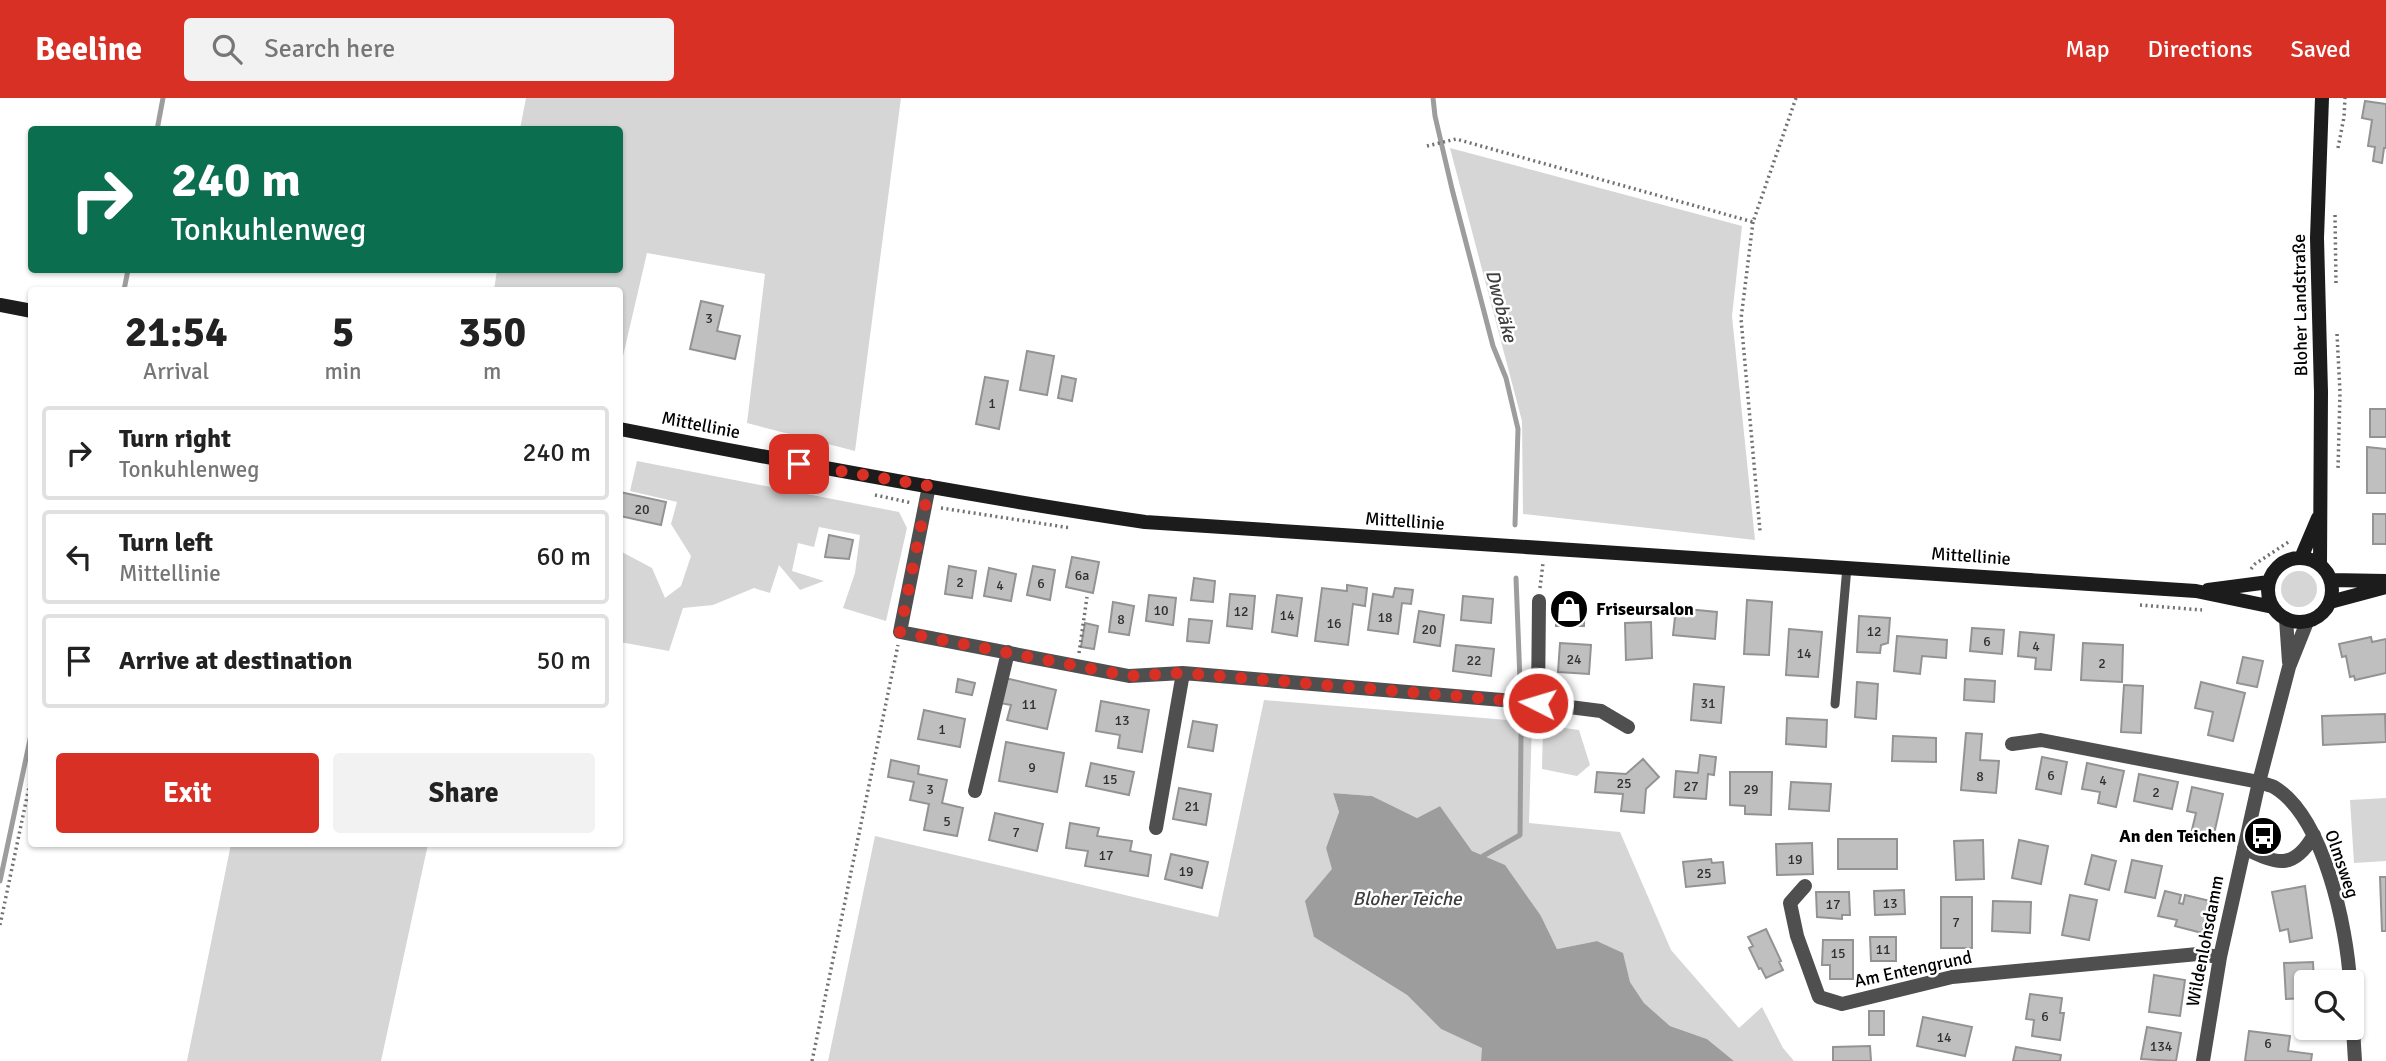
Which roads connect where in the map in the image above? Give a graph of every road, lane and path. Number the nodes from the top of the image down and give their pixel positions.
1 (1796, 98) edge
2 (2322, 98) edge
3 (2345, 98) edge
4 (1427, 146) dead end
5 (2337, 154) dead end
6 (2335, 211) dead end
7 (1753, 222) junction
8 (2336, 288) dead end
9 (0, 305) edge
10 (28, 310) edge
11 (2337, 327) dead end
12 (623, 430) edge
13 (2338, 471) dead end
14 (929, 486) junction
15 (2322, 511) junction
16 (1760, 531) dead end
17 (2308, 541) junction
18 (2301, 558) junction
19 (1543, 563) dead end
20 (2320, 565) junction
21 (1847, 567) junction
22 (2331, 580) junction
23 (2386, 581) edge
24 (2269, 582) junction
25 (2245, 586) junction
26 (2386, 587) edge
27 (2196, 591) junction
28 (1087, 597) dead end
29 (1539, 601) joint
30 (2330, 602) junction
31 (2273, 607) junction
32 (2286, 619) junction
33 (2307, 622) junction
34 (900, 632) junction
35 (1008, 652) junction
36 (1077, 665) junction
37 (2289, 667) junction
38 (1183, 673) junction
39 (1538, 703) junction
40 (1835, 704) dead end
41 (1628, 727) dead end
42 (2012, 744) dead end
43 (2259, 782) junction
44 (975, 791) dead end
45 (28, 793) edge
46 (1156, 828) dead end
47 (2314, 835) junction
48 (2244, 848) junction
49 (1805, 886) dead end
50 (0, 925) edge
51 (2220, 957) junction
52 (2349, 970) edge
53 (2354, 1040) edge
54 (812, 1061) edge
55 (2203, 1061) edge
56 (2355, 1061) edge

1 - 7 path
2 - 15 street, Bloher Landstraße
3 - 5 path
4 - 7 path
6 - 8 path
7 - 16 path
9 - 10 street
11 - 13 path
12 - 14 street, Mittellinie
14 - 21 street, Mittellinie
14 - 34 street
15 - 17 street, Bloher Landstraße
15 - 20 street, Bloher Landstraße
17 - 18 street, Bloher Landstraße
17 - 25 path
18 - 20 street
18 - 24 street
19 - 29 path
20 - 22 street
21 - 27 street, Mittellinie
21 - 40 lane
22 - 23 street
22 - 30 street
24 - 25 street, Mittellinie
24 - 31 street
25 - 27 street, Mittellinie
26 - 30 street
27 - 31 street, Mittellinie
28 - 36 path
29 - 39 street
30 - 33 street
31 - 32 street
32 - 33 street
32 - 37 street, Wildenlohsdamm
33 - 37 street, Wildenlohsdamm
34 - 35 street
34 - 54 path
35 - 36 street
35 - 44 street
36 - 38 street
37 - 43 street, Wildenlohsdamm
38 - 39 street
38 - 46 street
39 - 41 street
42 - 43 street
43 - 47 street, Olmsweg
43 - 48 street, Wildenlohsdamm
45 - 50 path
47 - 48 street
47 - 52 street, Olmsweg
48 - 51 street, Wildenlohsdamm
49 - 51 street, Am Entengrund
51 - 55 street, Wildenlohsdamm
53 - 56 street

